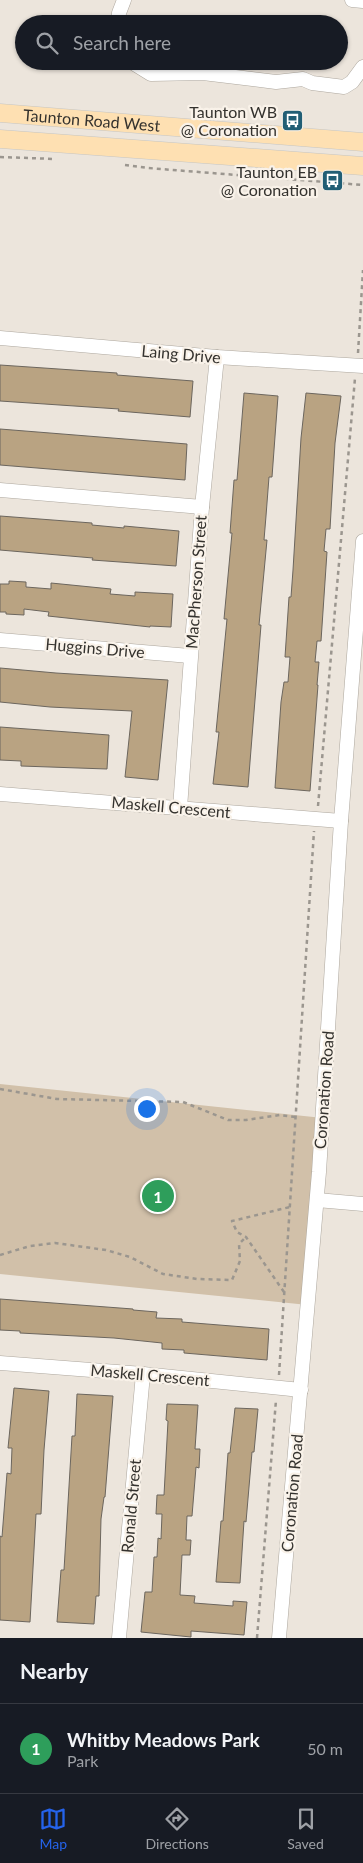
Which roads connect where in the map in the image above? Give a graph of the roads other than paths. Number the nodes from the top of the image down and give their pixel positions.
1 (124, 0) edge
2 (352, 0) edge
3 (363, 1) edge
4 (119, 15) edge
5 (363, 67) edge
6 (145, 70) edge
7 (0, 113) edge
8 (0, 139) edge
9 (363, 142) edge
10 (363, 166) edge
11 (0, 338) edge
12 (217, 357) junction
13 (363, 366) edge
14 (0, 490) edge
15 (202, 507) junction
16 (363, 541) edge
17 (0, 640) edge
18 (190, 656) junction
19 (0, 794) edge
20 (180, 808) junction
21 (341, 821) junction
22 (317, 1200) junction
23 (363, 1204) edge
24 (0, 1363) edge
25 (143, 1374) junction
26 (300, 1390) junction
27 (119, 1638) edge
28 (280, 1638) edge

1 - 4 street
2 - 3 street
5 - 6 street
7 - 9 main road, Taunton Road West
8 - 10 main road, Taunton Road West
11 - 12 street, Laing Drive
12 - 13 street, Laing Drive
12 - 15 street, MacPherson Street
14 - 15 street
15 - 18 street, MacPherson Street
16 - 21 street, Coronation Road
17 - 18 street, Huggins Drive
18 - 20 street, MacPherson Street
19 - 20 street, Maskell Crescent
20 - 21 street, Maskell Crescent
21 - 22 street, Coronation Road
22 - 23 street
22 - 26 street, Coronation Road
24 - 25 street, Maskell Crescent
25 - 26 street, Maskell Crescent
25 - 27 street, Ronald Street
26 - 28 street, Coronation Road

